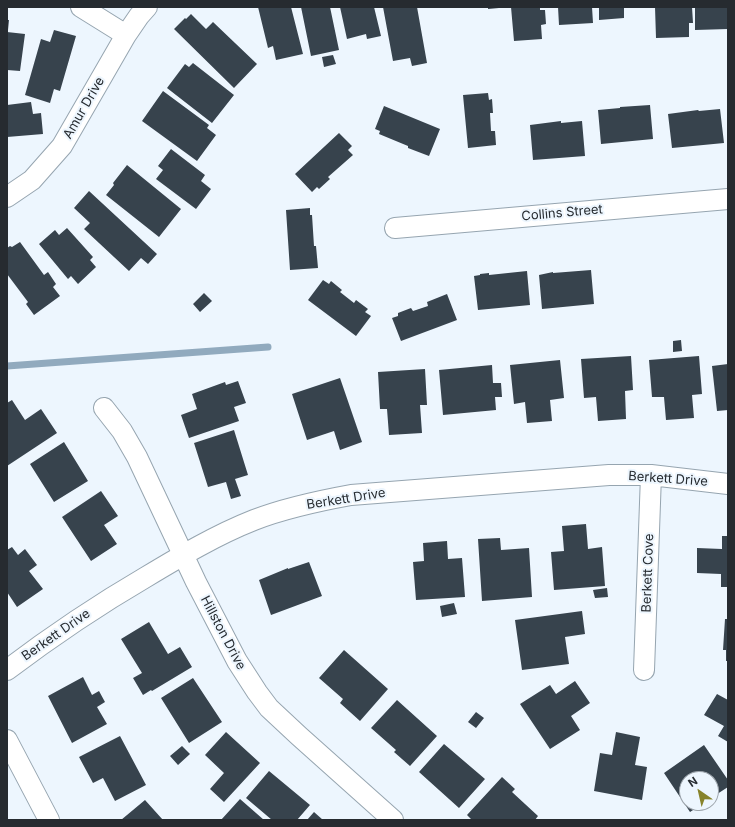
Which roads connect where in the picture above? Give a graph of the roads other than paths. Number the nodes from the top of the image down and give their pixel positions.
1 (81, 7) edge
2 (147, 7) edge
3 (126, 35) junction
4 (7, 197) edge
5 (728, 199) edge
6 (395, 228) dead end
7 (104, 408) dead end
8 (651, 475) junction
9 (728, 484) edge
10 (183, 555) junction
11 (7, 670) edge
12 (644, 670) dead end
13 (7, 740) edge
14 (50, 820) edge
15 (393, 820) edge

1 - 3 street
2 - 3 street, Amur Drive
3 - 4 street, Amur Drive
5 - 6 street, Collins Street
7 - 10 street, Hillston Drive
8 - 9 street, Berkett Drive
8 - 10 street, Berkett Drive
8 - 12 street, Berkett Cove
10 - 11 street, Berkett Drive
10 - 15 street, Hillston Drive
13 - 14 street

